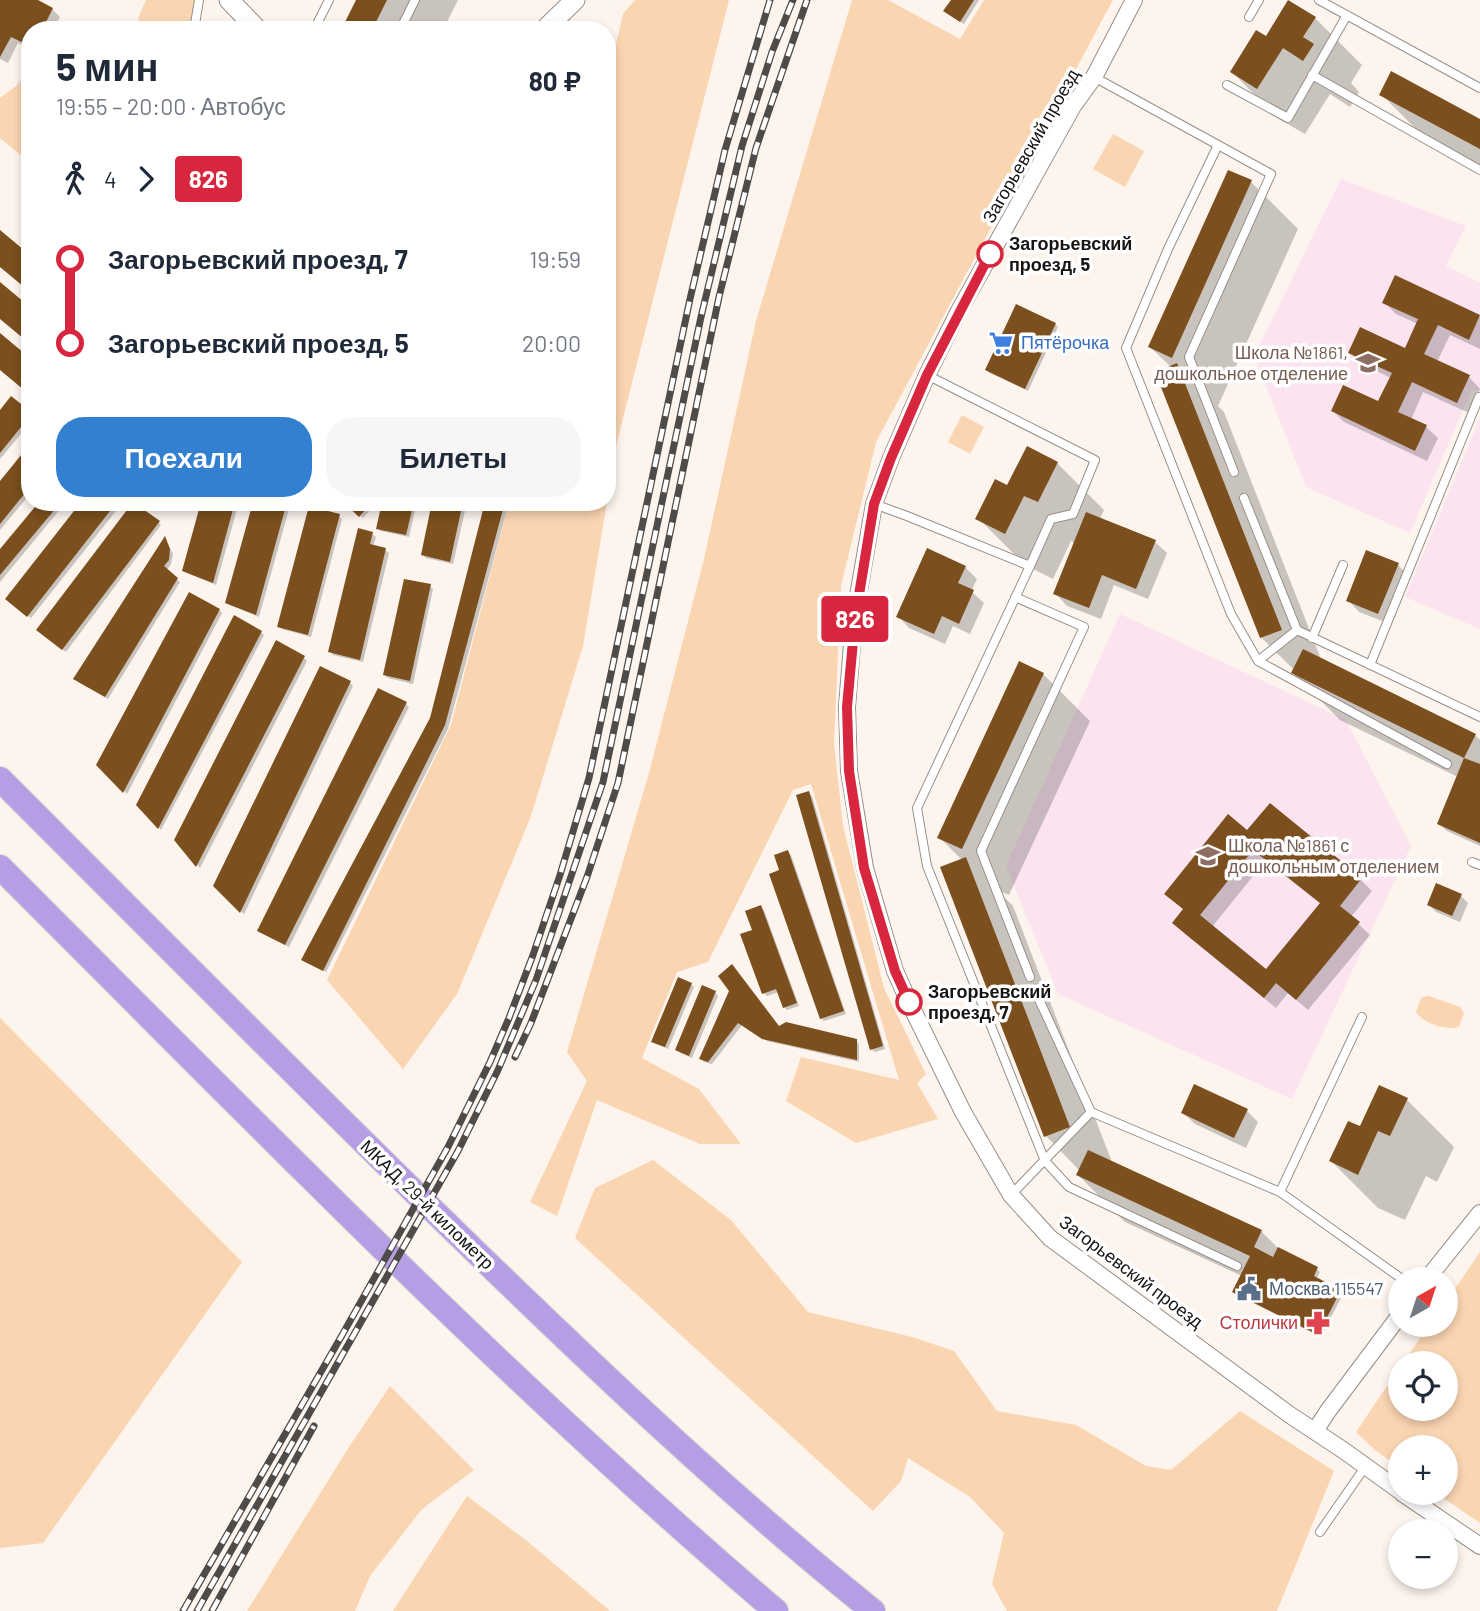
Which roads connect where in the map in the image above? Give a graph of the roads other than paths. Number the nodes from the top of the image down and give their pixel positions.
1 (199, 0) edge
2 (229, 0) edge
3 (329, 0) edge
4 (415, 0) edge
5 (575, 0) edge
6 (1134, 0) edge
7 (1259, 0) edge
8 (1319, 0) edge
9 (1347, 15) junction
10 (1249, 17) dead end
11 (196, 21) edge
12 (249, 21) edge
13 (318, 21) edge
14 (404, 21) edge
15 (553, 21) edge
16 (1312, 75) junction
17 (1094, 77) junction
18 (1227, 85) dead end
19 (1480, 88) edge
20 (1218, 145) junction
21 (1480, 170) edge
22 (927, 375) junction
23 (1479, 397) edge
24 (1234, 472) dead end
25 (1244, 498) dead end
26 (874, 504) junction
27 (1343, 565) dead end
28 (1030, 566) junction
29 (1015, 597) junction
30 (1297, 630) junction
31 (1312, 638) junction
32 (1258, 661) junction
33 (1370, 665) junction
34 (1480, 717) edge
35 (1447, 764) dead end
36 (0, 779) edge
37 (0, 867) edge
38 (1030, 977) dead end
39 (1036, 993) dead end
40 (1362, 1017) dead end
41 (1091, 1112) junction
42 (1045, 1161) junction
43 (1280, 1192) junction
44 (1011, 1195) junction
45 (1480, 1213) edge
46 (1237, 1266) dead end
47 (1437, 1267) edge
48 (1388, 1269) edge
49 (1388, 1331) edge
50 (1315, 1430) junction
51 (1365, 1467) junction
52 (1388, 1483) edge
53 (1420, 1505) edge
54 (1320, 1532) dead end
55 (1480, 1546) edge
56 (776, 1611) edge
57 (873, 1611) edge

1 - 11 lane
2 - 12 street
3 - 13 lane
4 - 14 lane
5 - 15 street
6 - 17 street, Загорьевский проезд
7 - 10 lane
8 - 9 lane
9 - 16 lane
9 - 19 lane
16 - 18 lane
16 - 21 lane
17 - 20 lane
17 - 22 street, Загорьевский проезд
20 - 24 lane
20 - 32 lane
22 - 26 street, Загорьевский проезд
22 - 28 lane
23 - 33 lane
25 - 30 lane
26 - 28 lane
26 - 44 street, Загорьевский проезд
27 - 31 lane
28 - 29 lane
29 - 38 lane
29 - 42 lane
30 - 31 lane
30 - 32 lane
31 - 33 lane
32 - 35 lane
33 - 34 lane
36 - 57 highway, МКАД, 29-й километр
37 - 56 highway
39 - 41 lane
40 - 43 lane
41 - 42 lane
41 - 43 lane
42 - 44 lane
42 - 46 lane
43 - 48 lane
44 - 50 street, Загорьевский проезд
45 - 47 street
49 - 50 street
50 - 51 street, Загорьевский проезд
51 - 52 street, Загорьевский проезд
51 - 54 lane
53 - 55 street, Загорьевский проезд

